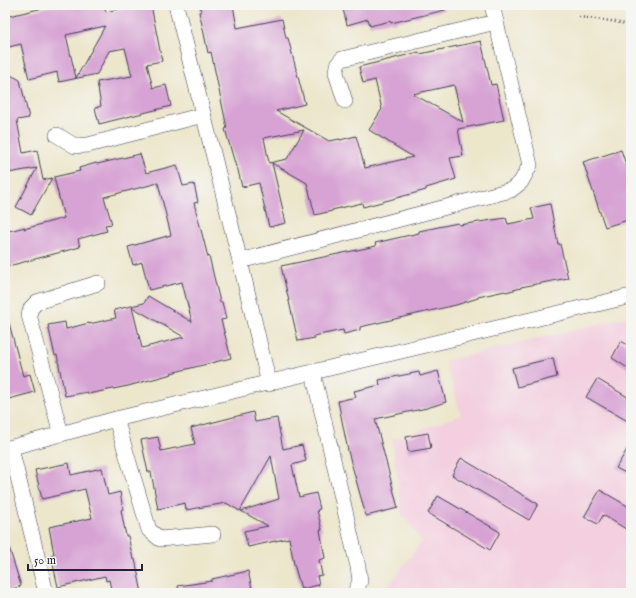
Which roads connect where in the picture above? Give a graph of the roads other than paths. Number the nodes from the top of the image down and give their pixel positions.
1 (176, 5) edge
2 (492, 5) edge
3 (496, 22) junction
4 (345, 101) dead end
5 (203, 115) junction
6 (57, 135) dead end
7 (240, 261) junction
8 (98, 283) dead end
9 (631, 296) edge
10 (313, 373) junction
11 (268, 384) junction
12 (116, 419) junction
13 (61, 434) junction
14 (8, 449) edge
15 (213, 534) dead end
16 (46, 593) edge
17 (355, 593) edge

1 - 5 street
2 - 3 street
3 - 4 street
3 - 7 street
5 - 6 street
5 - 7 street
7 - 11 street
8 - 13 street
9 - 10 street
10 - 11 street
10 - 17 street
11 - 12 street
12 - 13 street
12 - 15 street
13 - 14 street
14 - 16 street

